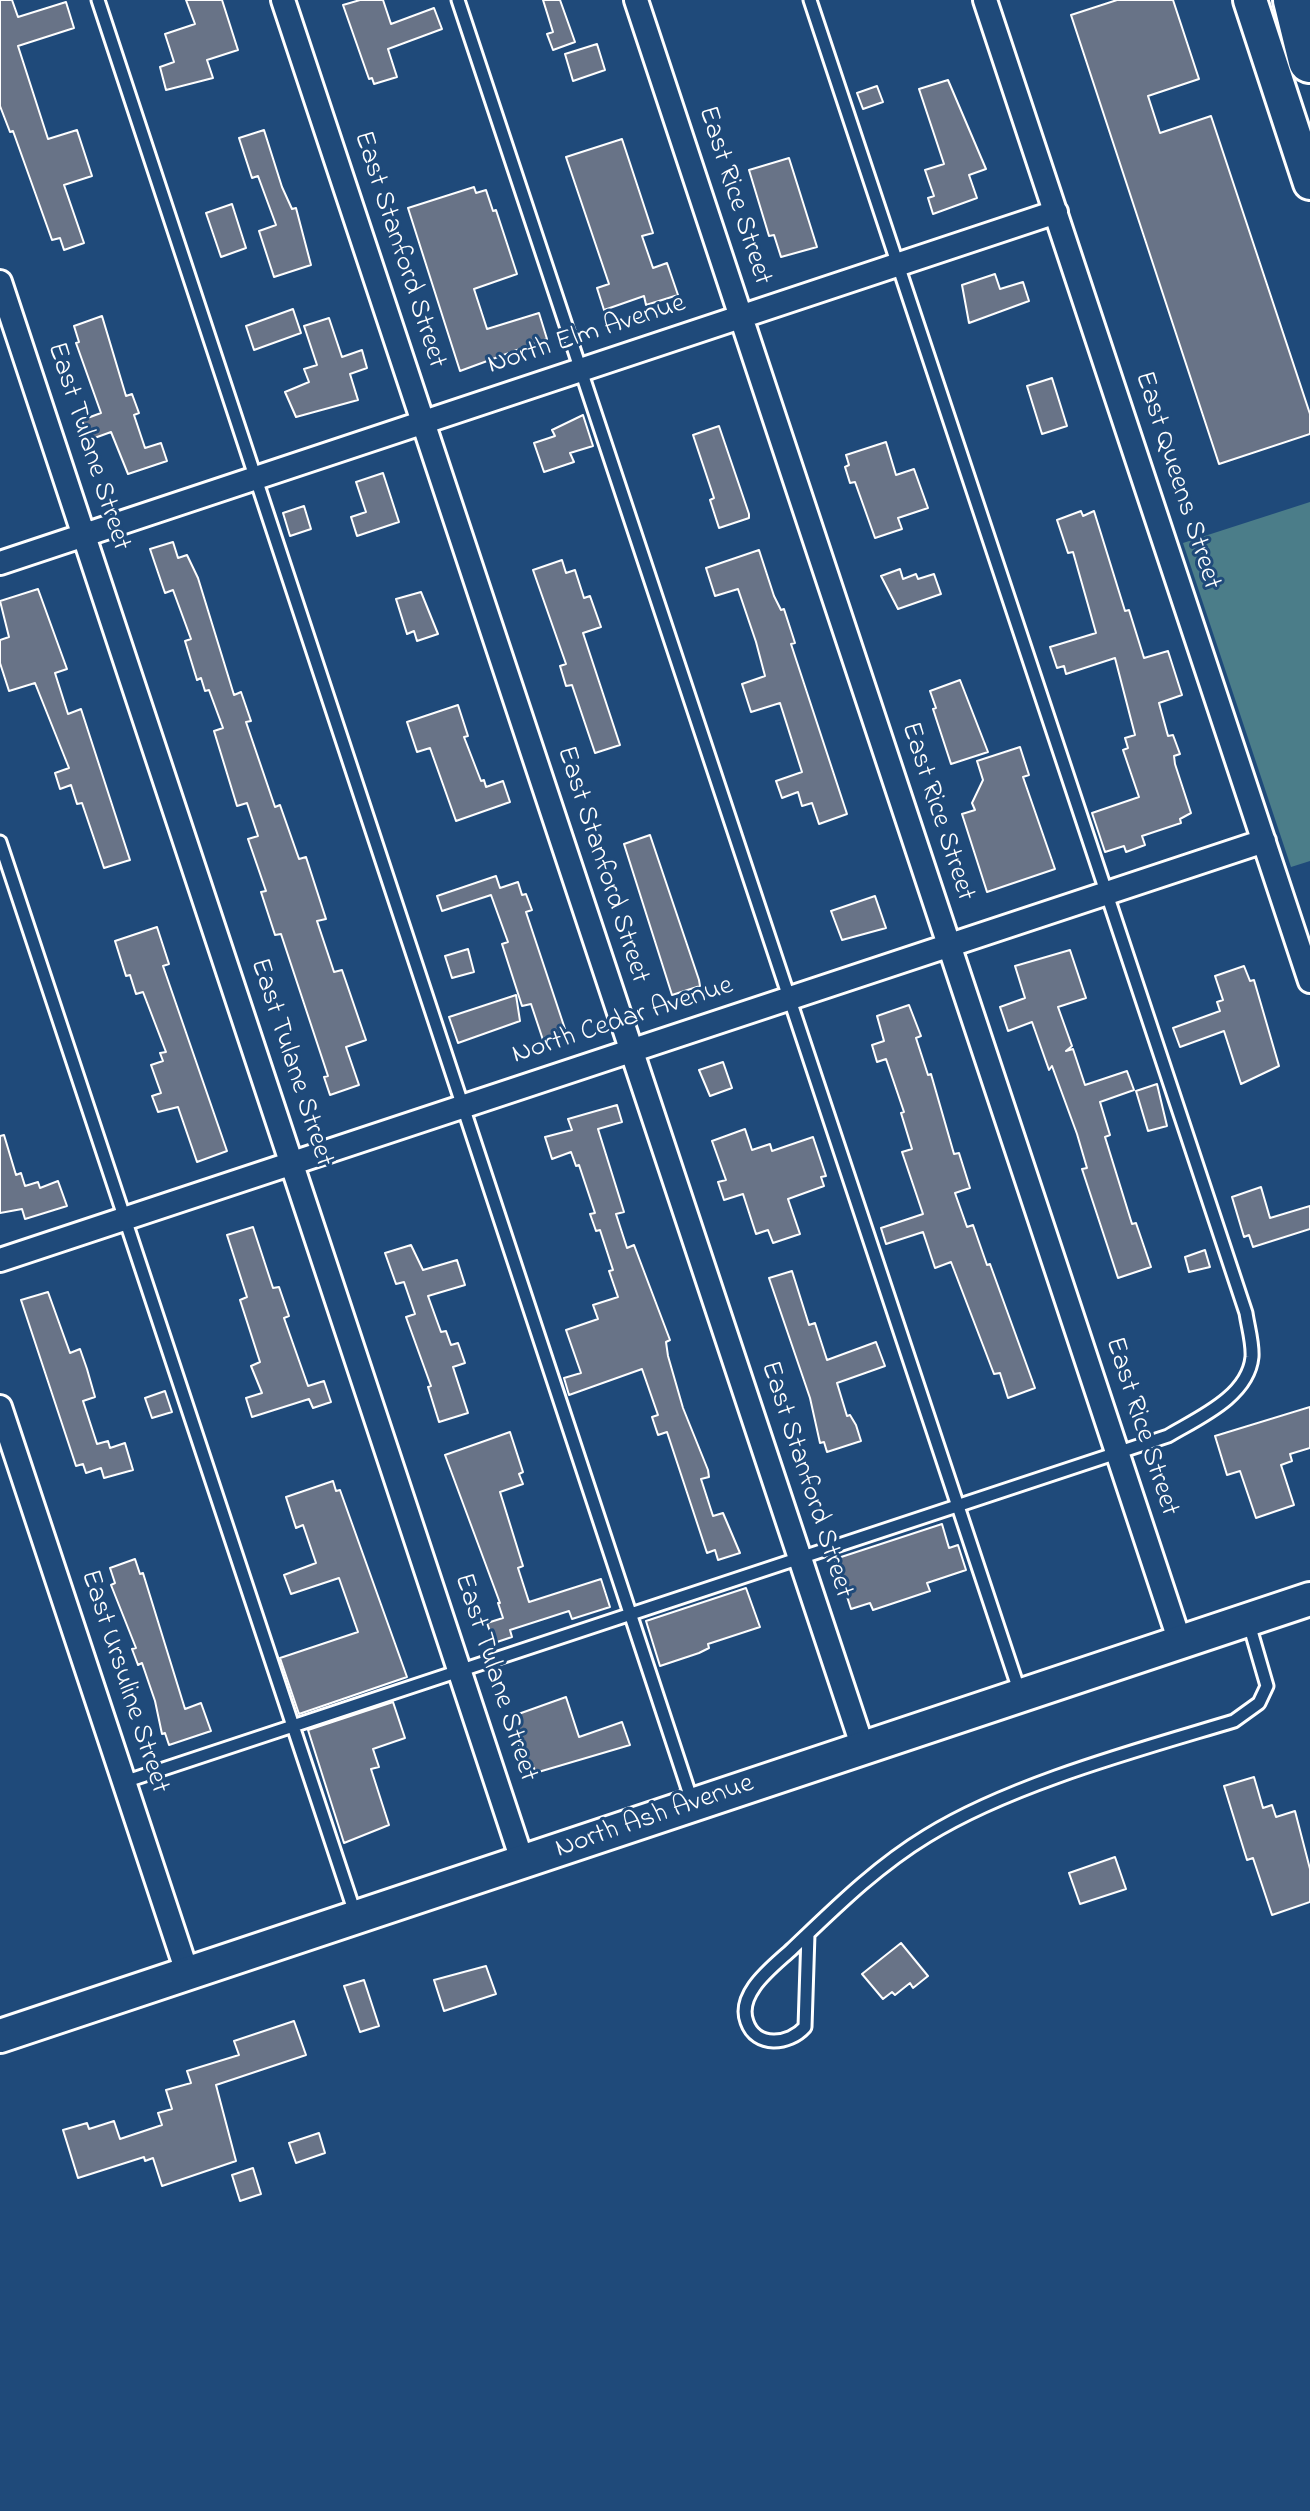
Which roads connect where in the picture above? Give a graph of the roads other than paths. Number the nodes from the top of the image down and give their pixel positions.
1 (98, 0) edge
2 (283, 0) edge
3 (458, 0) edge
4 (636, 0) edge
5 (810, 0) edge
6 (985, 0) edge
7 (1250, 0) edge
8 (1295, 0) edge
9 (1310, 61) edge
10 (1310, 183) edge
11 (1056, 212) junction
12 (898, 264) junction
13 (0, 282) edge
14 (741, 316) junction
15 (581, 369) junction
16 (423, 422) junction
17 (255, 478) junction
18 (84, 535) junction
19 (0, 563) edge
20 (1264, 841) junction
21 (0, 842) edge
22 (1106, 893) junction
23 (949, 945) junction
24 (1310, 981) edge
25 (789, 998) junction
26 (632, 1051) junction
27 (463, 1107) junction
28 (292, 1163) junction
29 (123, 1220) junction
30 (0, 1260) edge
31 (0, 1407) edge
32 (1116, 1451) junction
33 (956, 1504) junction
34 (799, 1556) junction
35 (1310, 1599) edge
36 (629, 1613) junction
37 (1247, 1620) junction
38 (1180, 1642) junction
39 (460, 1670) junction
40 (1020, 1695) junction
41 (291, 1726) junction
42 (863, 1748) junction
43 (124, 1782) junction
44 (693, 1805) junction
45 (523, 1863) junction
46 (357, 1919) junction
47 (808, 1934) junction
48 (188, 1975) junction
49 (0, 2036) edge

1 - 17 lane
2 - 16 street, East Stanford Street
3 - 15 lane
4 - 14 street, East Rice Street
5 - 12 lane
6 - 11 street, East Queens Street
7 - 10 street
8 - 9 highway
11 - 12 street, North Elm Avenue
11 - 20 street, East Queens Street
12 - 14 street, North Elm Avenue
12 - 22 lane
13 - 18 street, East Tulane Street
14 - 15 street, North Elm Avenue
14 - 23 street, East Rice Street
15 - 16 street, North Elm Avenue
15 - 25 lane
16 - 17 street, North Elm Avenue
16 - 26 street, East Stanford Street
17 - 18 street, North Elm Avenue
17 - 27 lane
18 - 19 street, North Elm Avenue
18 - 28 street, East Tulane Street
20 - 22 street, North Cedar Avenue
20 - 24 street, East Queens Street
21 - 29 lane
22 - 23 street, North Cedar Avenue
22 - 32 lane
23 - 25 street, North Cedar Avenue
23 - 32 street, East Rice Street
25 - 26 street, North Cedar Avenue
25 - 33 lane
26 - 27 street, North Cedar Avenue
26 - 34 street, East Stanford Street
27 - 28 street, North Cedar Avenue
27 - 36 lane
28 - 29 street, North Cedar Avenue
28 - 39 street, East Tulane Street
29 - 30 street, North Cedar Avenue
29 - 41 lane
31 - 43 street, East Ursuline Street
32 - 33 lane
32 - 38 street, East Rice Street
33 - 34 lane
33 - 40 lane
34 - 36 lane
34 - 42 street, East Stanford Street
35 - 37 street, North Ash Avenue
36 - 39 lane
36 - 44 lane
37 - 38 street, North Ash Avenue
37 - 47 lane
38 - 40 street, North Ash Avenue
39 - 41 lane
39 - 45 street, East Tulane Street
40 - 42 street, North Ash Avenue
41 - 43 lane
41 - 46 lane
42 - 44 street, North Ash Avenue
43 - 48 street, East Ursuline Street
44 - 45 street, North Ash Avenue
45 - 46 street, North Ash Avenue
46 - 48 street, North Ash Avenue
47 - 47 lane
48 - 49 street, North Ash Avenue

